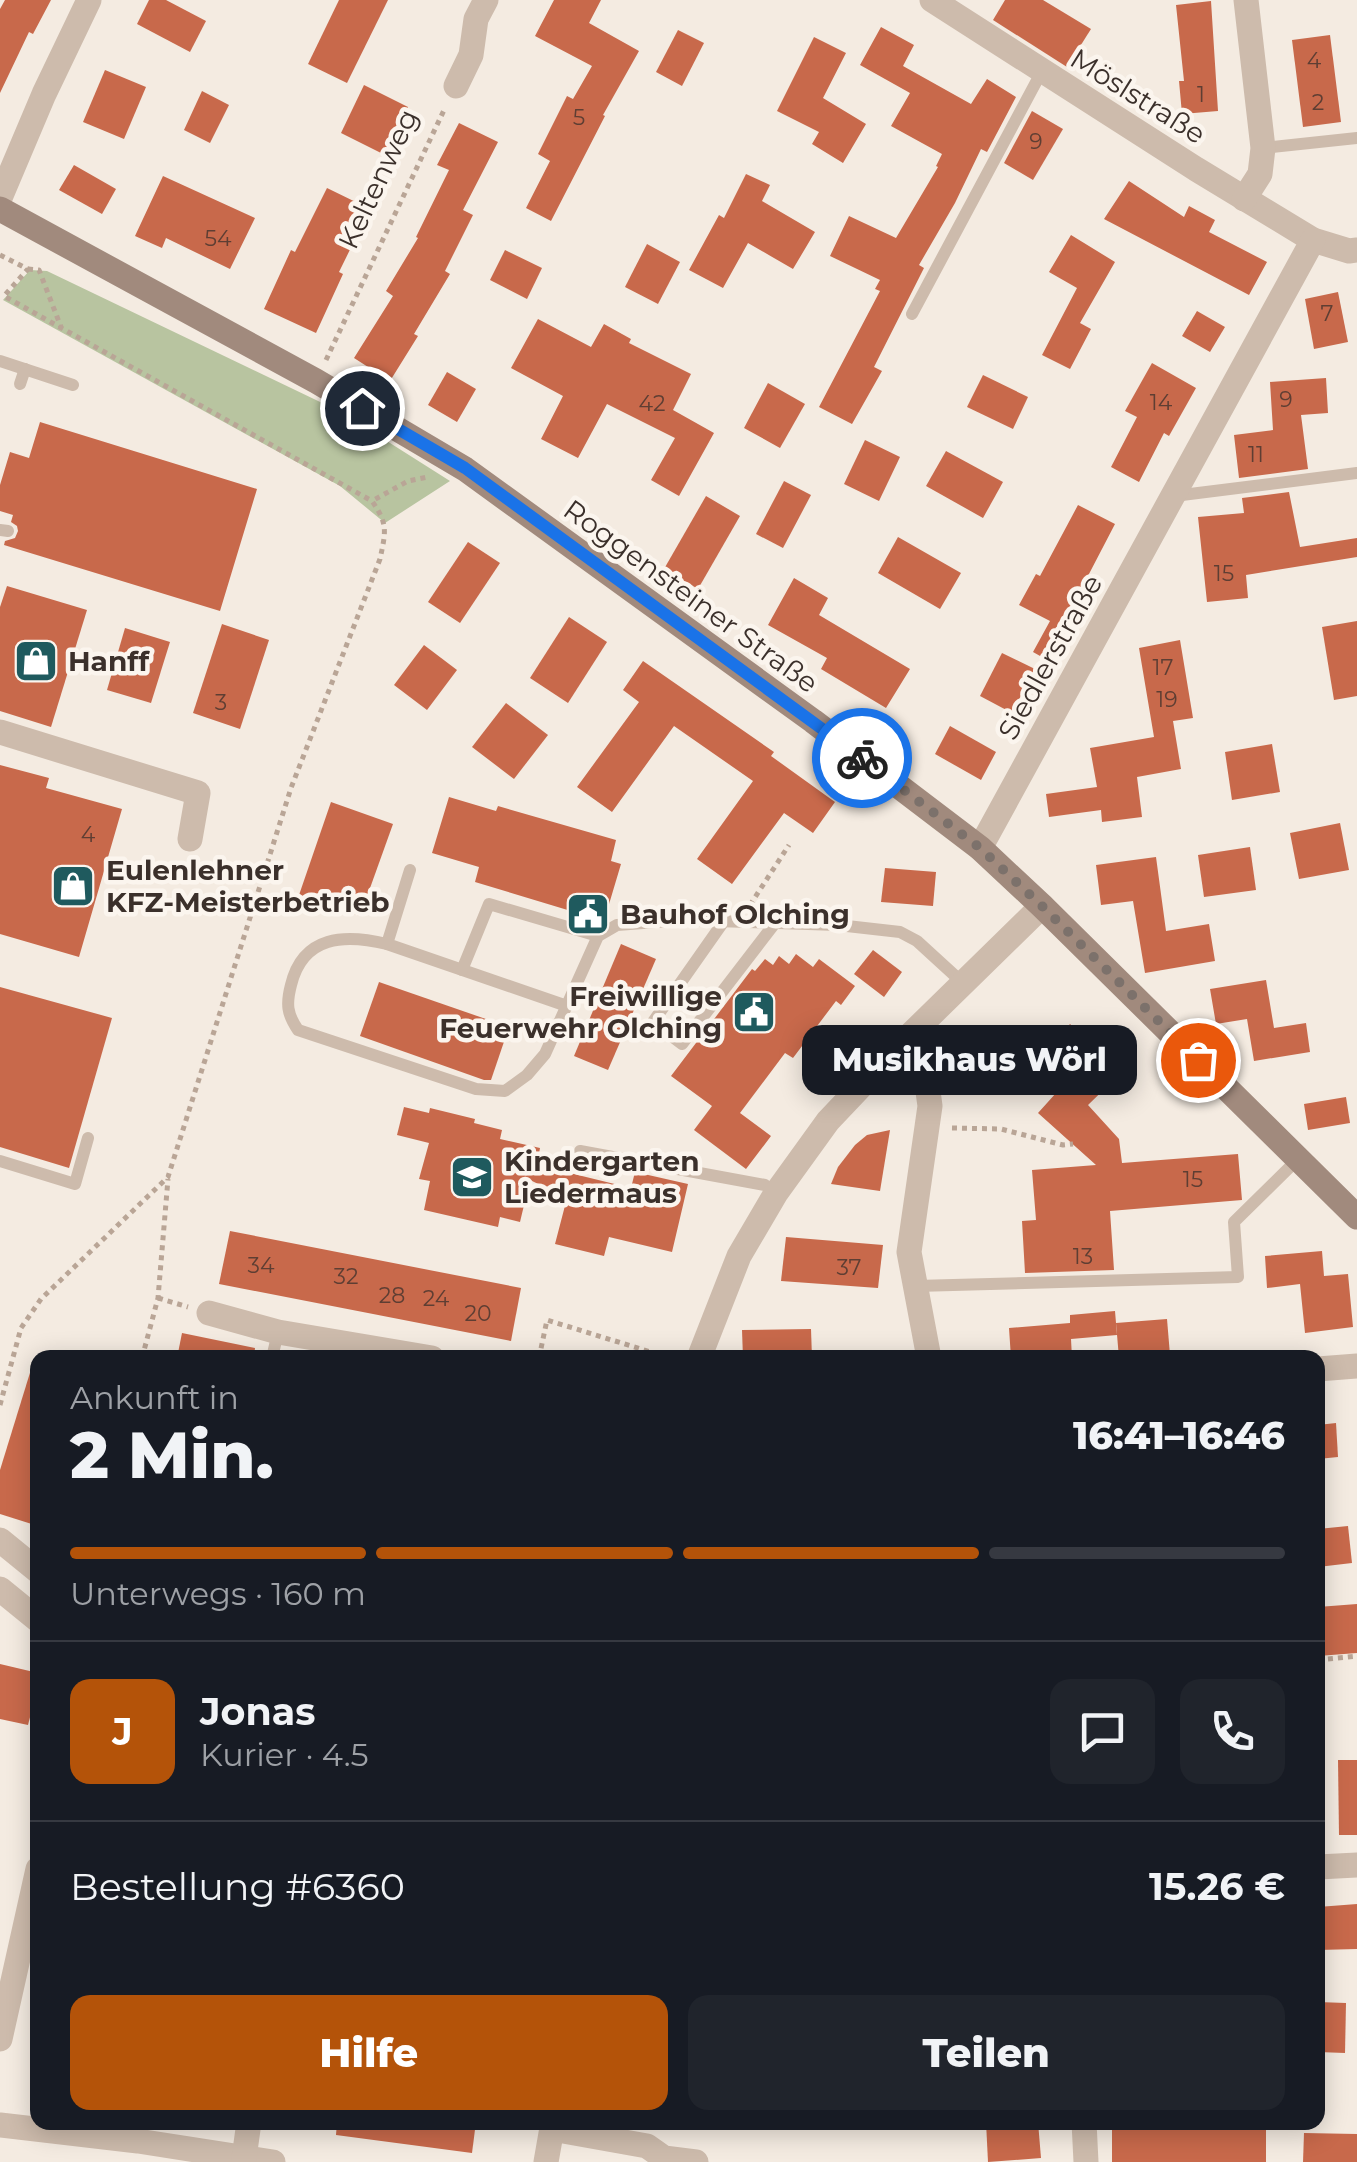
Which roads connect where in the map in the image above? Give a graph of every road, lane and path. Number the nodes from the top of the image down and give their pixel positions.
1 (89, 0) edge
2 (486, 0) edge
3 (1246, 0) edge
4 (934, 1) edge
5 (1042, 71) junction
6 (456, 86) joint
7 (1357, 138) edge
8 (1263, 148) junction
9 (0, 198) edge
10 (1244, 198) junction
11 (0, 210) edge
12 (1313, 240) junction
13 (1357, 250) edge
14 (0, 255) edge
15 (28, 269) junction
16 (2, 298) edge
17 (912, 314) dead end
18 (62, 327) junction
19 (0, 361) edge
20 (24, 369) junction
21 (316, 381) junction
22 (20, 384) dead end
23 (74, 385) dead end
24 (1357, 473) edge
25 (442, 474) dead end
26 (1174, 496) junction
27 (372, 500) junction
28 (0, 732) edge
29 (190, 840) dead end
30 (790, 845) dead end
31 (980, 848) junction
32 (410, 870) dead end
33 (1042, 906) junction
34 (724, 921) junction
35 (739, 922) junction
36 (775, 923) junction
37 (598, 936) junction
38 (387, 944) junction
39 (462, 970) junction
40 (964, 984) junction
41 (567, 1006) junction
42 (900, 1045) junction
43 (928, 1129) junction
44 (88, 1138) dead end
45 (1073, 1144) dead end
46 (580, 1151) dead end
47 (1298, 1159) junction
48 (0, 1162) edge
49 (168, 1176) junction
50 (776, 1193) junction
51 (1357, 1217) edge
52 (916, 1286) junction
53 (208, 1313) dead end
54 (275, 1345) edge
55 (144, 1350) edge
56 (335, 1350) edge
57 (541, 1350) edge
58 (644, 1350) edge
59 (702, 1350) edge
60 (928, 1350) edge
61 (1357, 1366) edge
62 (1325, 1368) edge
63 (0, 1405) edge
64 (0, 1540) edge
65 (30, 1564) edge
66 (0, 1589) edge
67 (30, 1613) edge
68 (1357, 1656) edge
69 (1325, 1659) edge
70 (1357, 1865) edge
71 (1325, 1867) edge
72 (30, 1905) edge
73 (0, 2038) edge
74 (0, 2125) edge
75 (30, 2127) edge
76 (99, 2130) edge
77 (251, 2130) edge
78 (551, 2130) edge
79 (571, 2130) edge
80 (1084, 2130) edge
81 (139, 2132) edge
82 (260, 2161) edge
83 (546, 2162) edge
84 (696, 2162) edge
85 (1086, 2162) edge

1 - 9 street
2 - 6 street
3 - 8 street
4 - 5 street, Möslstraße
5 - 10 street, Möslstraße
5 - 17 lane
6 - 21 path, Keltenweg
7 - 8 lane
8 - 10 street
10 - 12 street, Möslstraße
11 - 21 main road, Roggensteiner Straße
12 - 13 street
12 - 26 street, Siedlerstraße
14 - 15 path
15 - 16 path
15 - 18 path
16 - 18 path
18 - 27 path
19 - 20 lane
20 - 22 lane
20 - 23 lane
21 - 31 main road, Roggensteiner Straße
24 - 26 lane
25 - 27 path
26 - 31 street, Siedlerstraße
27 - 49 path
28 - 29 street
30 - 35 path
31 - 33 main road, Roggensteiner Straße
32 - 38 lane
33 - 40 street
33 - 47 main road, Roggensteiner Straße
34 - 35 lane
34 - 36 lane
34 - 37 lane
35 - 36 lane
36 - 40 lane
37 - 39 lane
37 - 41 lane
38 - 39 lane
38 - 41 lane
39 - 41 lane
40 - 42 street
42 - 43 street
42 - 50 street
43 - 45 path
43 - 52 street
44 - 48 lane
46 - 50 lane
47 - 51 main road, Roggensteiner Straße
47 - 52 lane
49 - 55 path
49 - 63 path
50 - 59 street
52 - 60 street
53 - 54 street
54 - 56 street
57 - 58 path
61 - 62 street
64 - 65 street
66 - 67 street
68 - 69 path
70 - 71 street
72 - 73 street
74 - 75 street
76 - 81 street
77 - 82 street
78 - 83 street
79 - 84 street
80 - 85 street
81 - 82 street

